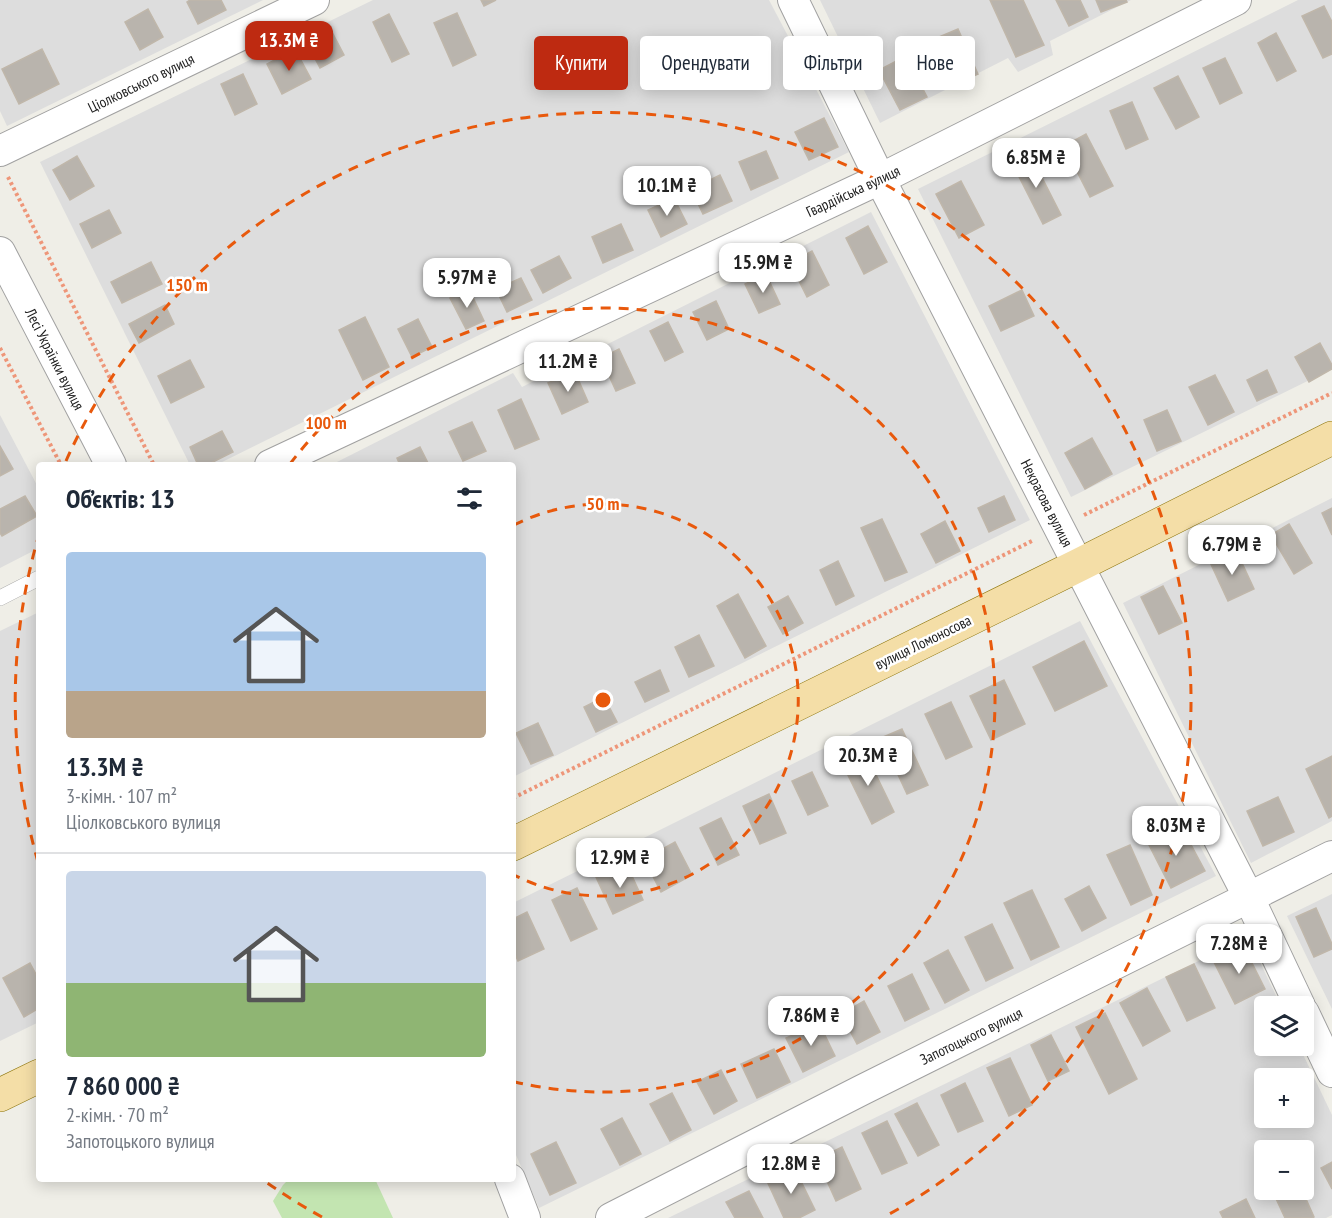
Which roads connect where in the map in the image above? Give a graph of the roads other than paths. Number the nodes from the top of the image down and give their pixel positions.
1 (314, 0) edge
2 (793, 0) edge
3 (1236, 0) edge
4 (3, 161) edge
5 (880, 179) junction
6 (0, 252) edge
7 (1332, 438) edge
8 (109, 462) edge
9 (276, 462) edge
10 (1079, 566) junction
11 (36, 580) edge
12 (0, 598) edge
13 (516, 843) edge
14 (1332, 856) edge
15 (1248, 898) junction
16 (1295, 996) edge
17 (1314, 1034) edge
18 (1332, 1072) edge
19 (36, 1077) edge
20 (0, 1095) edge
21 (511, 1182) edge
22 (525, 1218) edge
23 (611, 1218) edge

1 - 4 street, Ціолковського вулиця
2 - 5 street, Некрасова вулиця
3 - 5 street, Гвардійська вулиця
5 - 9 street, Гвардійська вулиця
5 - 10 street, Некрасова вулиця
6 - 8 street, Лесі Українки вулиця
7 - 10 main road, вулиця Ломоносова
10 - 13 main road, вулиця Ломоносова
10 - 15 street, Некрасова вулиця
11 - 12 lane
14 - 15 street, Запотоцького вулиця
15 - 16 street, Некрасова вулиця
15 - 23 street, Запотоцького вулиця
17 - 18 street
19 - 20 main road
21 - 22 street

